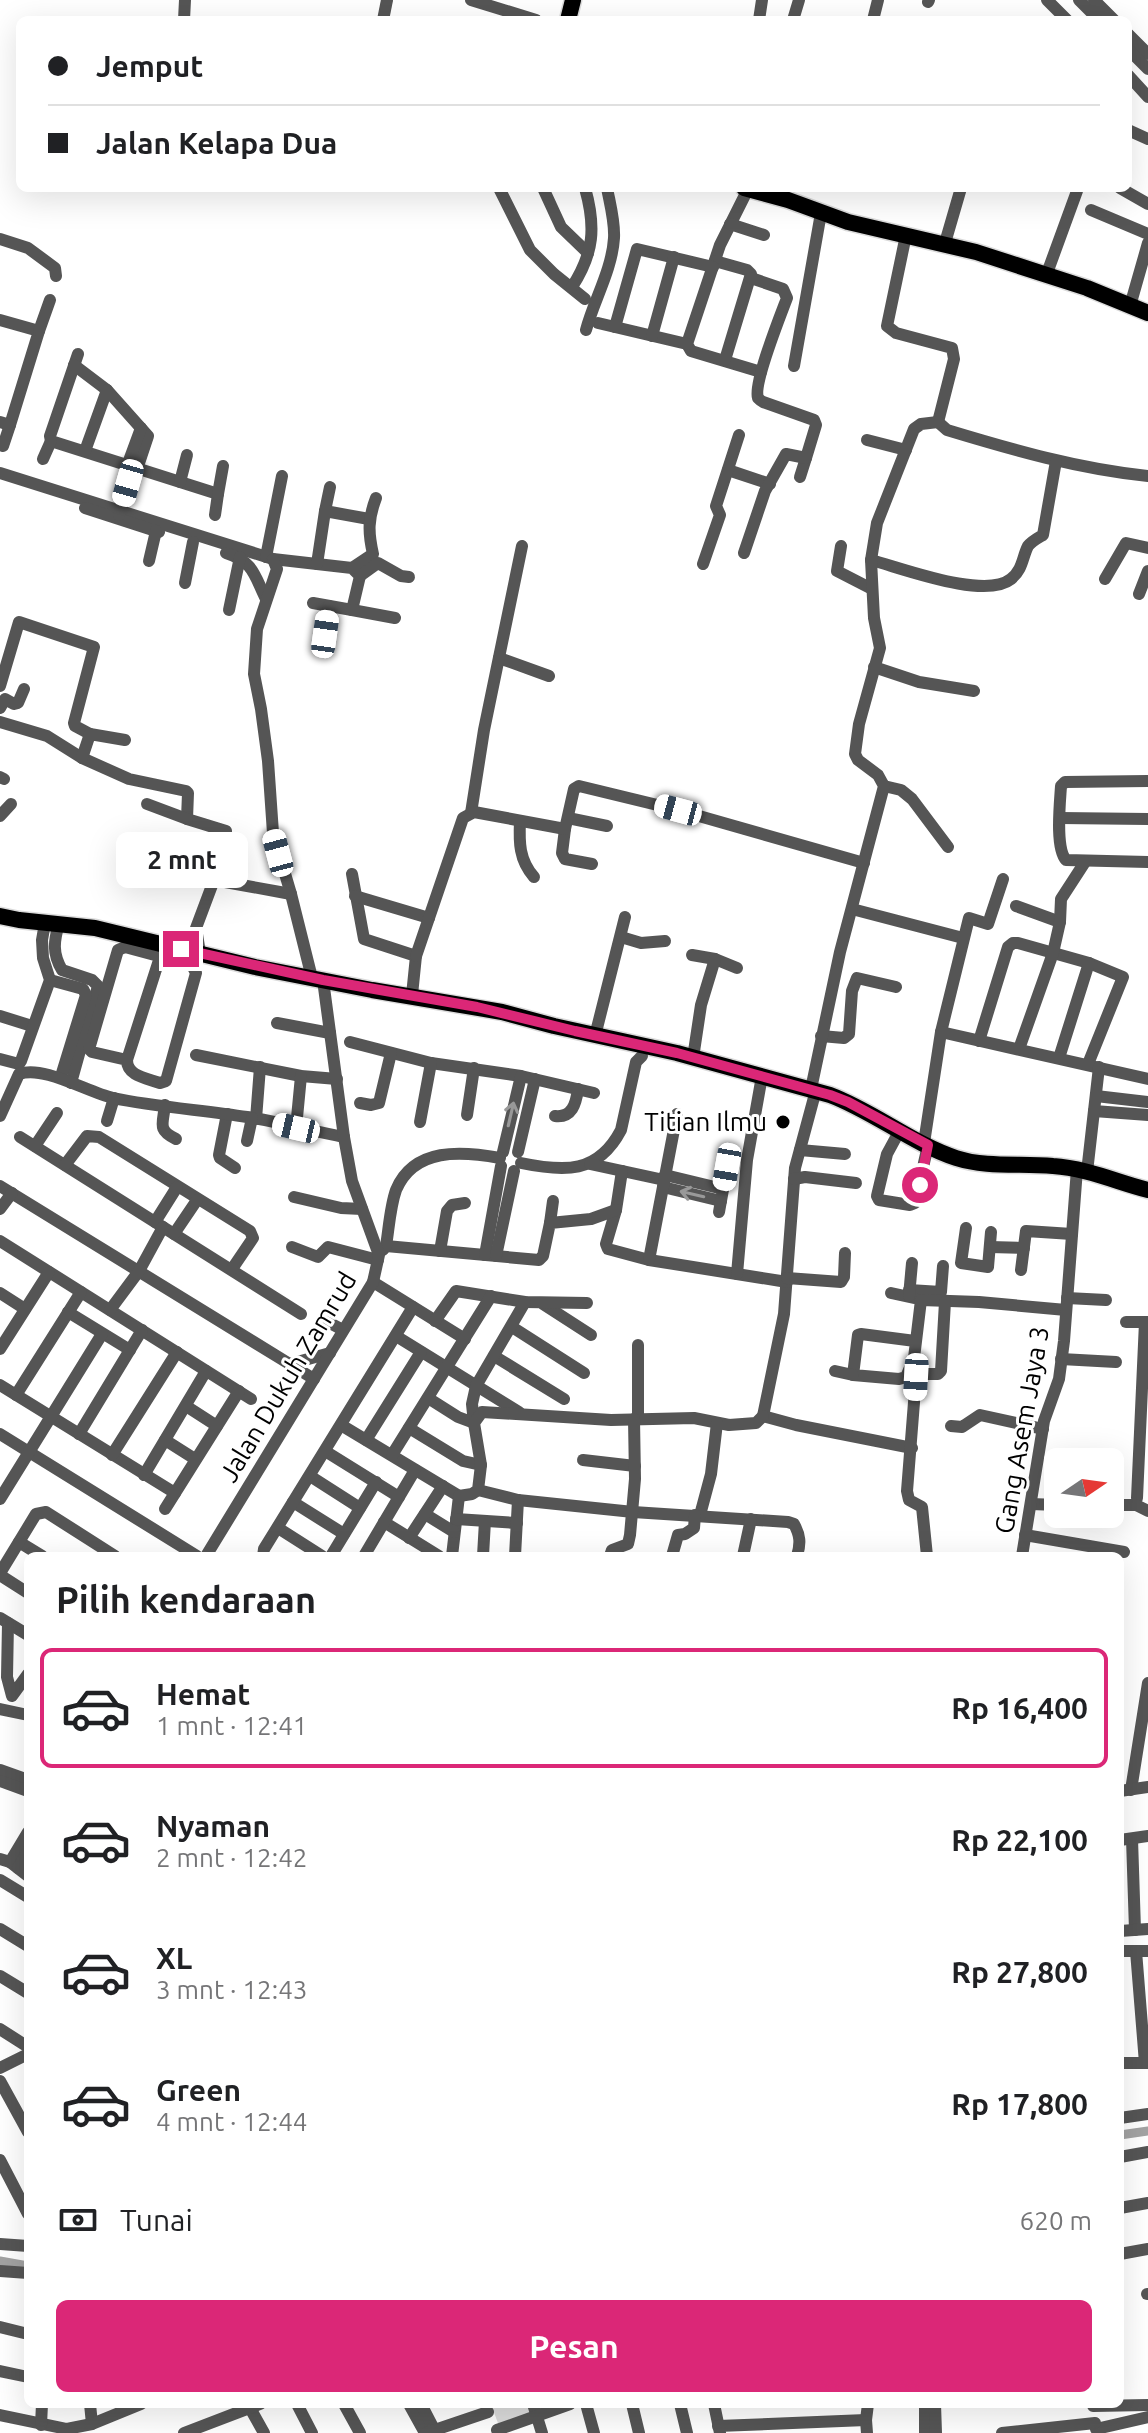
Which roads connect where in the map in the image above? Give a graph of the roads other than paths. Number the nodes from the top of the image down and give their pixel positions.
1 (471, 0) edge
2 (1047, 0) edge
3 (1079, 0) edge
4 (523, 16) edge
5 (1063, 16) edge
6 (1104, 16) edge
7 (1132, 38) edge
8 (1132, 53) edge
9 (1148, 54) edge
10 (1148, 69) edge
11 (1132, 79) edge
12 (1148, 97) edge
13 (501, 192) edge
14 (545, 192) edge
15 (586, 192) edge
16 (608, 192) edge
17 (744, 192) edge
18 (758, 192) edge
19 (960, 192) edge
20 (1077, 192) edge
21 (1127, 192) edge
22 (1148, 204) edge
23 (1091, 210) dead end
24 (821, 213) junction
25 (730, 224) junction
26 (1148, 234) edge
27 (764, 235) dead end
28 (906, 235) junction
29 (0, 239) edge
30 (945, 243) junction
31 (1148, 243) edge
32 (588, 253) junction
33 (674, 257) junction
34 (714, 264) junction
35 (56, 276) dead end
36 (1046, 276) junction
37 (751, 278) junction
38 (572, 287) junction
39 (585, 299) dead end
40 (50, 300) dead end
41 (1130, 306) junction
42 (1148, 313) edge
43 (0, 320) edge
44 (615, 327) junction
45 (39, 331) junction
46 (652, 336) junction
47 (687, 344) junction
48 (725, 360) junction
49 (794, 366) dead end
50 (761, 372) junction
51 (107, 390) junction
52 (938, 422) junction
53 (5, 424) edge
54 (739, 435) dead end
55 (867, 440) dead end
56 (51, 441) junction
57 (3, 446) dead end
58 (906, 450) junction
59 (85, 451) junction
60 (187, 455) dead end
61 (806, 458) junction
62 (43, 459) dead end
63 (1056, 461) junction
64 (223, 466) dead end
65 (132, 468) junction
66 (728, 470) junction
67 (0, 473) edge
68 (282, 476) dead end
69 (1148, 476) edge
70 (800, 477) dead end
71 (0, 481) edge
72 (180, 482) junction
73 (770, 484) junction
74 (330, 487) dead end
75 (38, 489) junction
76 (218, 494) junction
77 (376, 498) dead end
78 (325, 511) junction
79 (119, 514) junction
80 (215, 515) dead end
81 (369, 519) junction
82 (156, 531) junction
83 (193, 542) junction
84 (211, 544) junction
85 (522, 546) dead end
86 (841, 546) dead end
87 (1148, 548) edge
88 (744, 553) dead end
89 (240, 557) junction
90 (270, 558) junction
91 (375, 558) junction
92 (871, 560) junction
93 (149, 561) dead end
94 (317, 564) junction
95 (703, 564) dead end
96 (1148, 571) edge
97 (356, 572) junction
98 (409, 577) dead end
99 (1105, 579) dead end
100 (185, 583) dead end
101 (872, 589) junction
102 (1139, 594) dead end
103 (266, 599) junction
104 (313, 603) dead end
105 (329, 606) junction
106 (229, 610) dead end
107 (352, 610) junction
108 (395, 618) dead end
109 (325, 634) dead end
110 (499, 658) junction
111 (874, 667) junction
112 (549, 676) dead end
113 (0, 686) edge
114 (24, 689) dead end
115 (974, 691) dead end
116 (0, 708) edge
117 (0, 722) edge
118 (90, 734) junction
119 (125, 740) dead end
120 (82, 758) junction
121 (1148, 781) edge
122 (884, 786) junction
123 (11, 804) dead end
124 (147, 804) dead end
125 (471, 813) junction
126 (0, 817) edge
127 (1060, 818) junction
128 (187, 819) junction
129 (1148, 819) edge
130 (520, 821) junction
131 (566, 824) junction
132 (607, 826) dead end
133 (948, 847) dead end
134 (1085, 862) junction
135 (1148, 862) edge
136 (864, 863) junction
137 (592, 864) dead end
138 (352, 874) dead end
139 (534, 877) dead end
140 (1003, 879) dead end
141 (214, 880) junction
142 (291, 894) junction
143 (355, 896) junction
144 (1016, 906) dead end
145 (852, 909) junction
146 (0, 916) edge
147 (625, 917) dead end
148 (429, 918) junction
149 (1060, 922) junction
150 (52, 923) junction
151 (621, 937) junction
152 (963, 938) junction
153 (665, 941) dead end
154 (161, 951) junction
155 (200, 953) junction
156 (1053, 953) junction
157 (692, 955) dead end
158 (416, 956) junction
159 (715, 959) junction
160 (1089, 963) junction
161 (737, 968) dead end
162 (317, 979) junction
163 (50, 980) junction
164 (896, 987) dead end
165 (412, 995) junction
166 (0, 1016) edge
167 (277, 1023) dead end
168 (32, 1026) junction
169 (941, 1032) junction
170 (330, 1033) junction
171 (595, 1036) junction
172 (821, 1036) junction
173 (979, 1041) junction
174 (350, 1042) dead end
175 (1019, 1049) junction
176 (391, 1053) junction
177 (1060, 1054) junction
178 (196, 1055) dead end
179 (642, 1056) dead end
180 (693, 1058) junction
181 (0, 1059) edge
182 (127, 1060) junction
183 (431, 1063) junction
184 (1092, 1063) junction
185 (260, 1067) junction
186 (474, 1068) junction
187 (301, 1076) junction
188 (521, 1076) junction
189 (762, 1076) junction
190 (67, 1078) junction
191 (337, 1079) junction
192 (535, 1079) junction
193 (1148, 1079) edge
194 (578, 1089) junction
195 (814, 1089) junction
196 (6, 1092) edge
197 (594, 1093) dead end
198 (1096, 1096) junction
199 (114, 1098) junction
200 (1148, 1102) edge
201 (360, 1103) dead end
202 (165, 1105) junction
203 (1094, 1111) junction
204 (57, 1113) dead end
205 (227, 1114) junction
206 (677, 1114) dead end
207 (467, 1115) dead end
208 (1148, 1115) edge
209 (0, 1116) edge
210 (555, 1116) dead end
211 (254, 1118) junction
212 (107, 1121) dead end
213 (420, 1122) dead end
214 (296, 1128) junction
215 (900, 1130) junction
216 (20, 1137) dead end
217 (344, 1137) junction
218 (176, 1139) dead end
219 (247, 1141) dead end
220 (926, 1144) junction
221 (35, 1146) junction
222 (800, 1150) junction
223 (845, 1154) dead end
224 (509, 1160) junction
225 (590, 1164) junction
226 (65, 1165) junction
227 (727, 1167) dead end
228 (235, 1168) dead end
229 (622, 1171) junction
230 (1082, 1171) junction
231 (794, 1179) junction
232 (664, 1181) junction
233 (856, 1183) dead end
234 (177, 1187) junction
235 (6, 1190) edge
236 (1148, 1190) edge
237 (294, 1197) dead end
238 (197, 1200) junction
239 (553, 1201) dead end
240 (465, 1203) dead end
241 (0, 1209) edge
242 (362, 1209) junction
243 (616, 1210) junction
244 (550, 1223) junction
245 (159, 1224) junction
246 (966, 1228) dead end
247 (991, 1232) dead end
248 (174, 1234) junction
249 (1072, 1234) junction
250 (0, 1241) edge
251 (292, 1247) dead end
252 (990, 1247) junction
253 (1024, 1248) junction
254 (440, 1251) junction
255 (845, 1253) dead end
256 (381, 1254) junction
257 (490, 1256) junction
258 (649, 1260) junction
259 (912, 1263) dead end
260 (943, 1266) dead end
261 (232, 1269) junction
262 (1021, 1270) dead end
263 (139, 1271) junction
264 (49, 1272) junction
265 (737, 1274) junction
266 (787, 1280) junction
267 (373, 1282) junction
268 (81, 1292) junction
269 (0, 1293) edge
270 (891, 1293) dead end
271 (913, 1295) junction
272 (491, 1296) junction
273 (1106, 1300) dead end
274 (525, 1302) junction
275 (540, 1302) junction
276 (945, 1302) junction
277 (587, 1303) dead end
278 (1066, 1304) junction
279 (413, 1307) junction
280 (25, 1309) junction
281 (110, 1310) junction
282 (68, 1312) junction
283 (301, 1314) dead end
284 (326, 1321) dead end
285 (435, 1321) junction
286 (1126, 1322) dead end
287 (1147, 1322) edge
288 (512, 1327) junction
289 (142, 1330) junction
290 (343, 1330) junction
291 (102, 1334) junction
292 (591, 1335) dead end
293 (396, 1336) junction
294 (465, 1339) junction
295 (915, 1341) junction
296 (2, 1344) edge
297 (638, 1345) dead end
298 (130, 1350) junction
299 (177, 1352) junction
300 (421, 1352) junction
301 (330, 1353) junction
302 (494, 1356) junction
303 (1061, 1359) junction
304 (1116, 1362) dead end
305 (290, 1364) junction
306 (447, 1368) junction
307 (206, 1371) junction
308 (835, 1371) dead end
309 (584, 1373) dead end
310 (853, 1375) junction
311 (314, 1379) junction
312 (0, 1385) edge
313 (476, 1386) junction
314 (239, 1391) junction
315 (16, 1395) junction
316 (428, 1398) junction
317 (251, 1399) dead end
318 (564, 1399) dead end
319 (186, 1406) junction
320 (521, 1413) junction
321 (50, 1416) junction
322 (763, 1416) junction
323 (636, 1419) junction
324 (474, 1423) junction
325 (717, 1423) junction
326 (341, 1425) junction
327 (217, 1426) junction
328 (951, 1426) dead end
329 (409, 1428) junction
330 (1043, 1429) junction
331 (0, 1434) edge
332 (79, 1434) junction
333 (165, 1440) junction
334 (366, 1440) junction
335 (912, 1448) junction
336 (325, 1451) junction
337 (29, 1452) junction
338 (112, 1455) junction
339 (392, 1455) junction
340 (195, 1459) junction
341 (583, 1460) dead end
342 (481, 1465) junction
343 (635, 1466) junction
344 (415, 1470) junction
345 (144, 1475) junction
346 (310, 1476) junction
347 (376, 1482) junction
348 (443, 1486) junction
349 (478, 1490) junction
350 (175, 1493) junction
351 (459, 1496) junction
352 (399, 1497) junction
353 (0, 1499) edge
354 (518, 1500) junction
355 (1044, 1500) edge
356 (1032, 1501) junction
357 (1143, 1501) edge
358 (293, 1502) junction
359 (1044, 1503) edge
360 (1124, 1505) edge
361 (360, 1508) junction
362 (165, 1509) dead end
363 (1148, 1511) edge
364 (633, 1512) junction
365 (425, 1514) junction
366 (698, 1515) junction
367 (751, 1519) junction
368 (485, 1521) junction
369 (384, 1522) junction
370 (517, 1523) junction
371 (455, 1526) junction
372 (278, 1528) junction
373 (344, 1534) junction
374 (1025, 1535) junction
375 (409, 1538) junction
376 (19, 1542) junction
377 (35, 1552) edge
378 (109, 1552) edge
379 (191, 1552) edge
380 (208, 1552) edge
381 (262, 1552) edge
382 (316, 1552) edge
383 (333, 1552) edge
384 (366, 1552) edge
385 (432, 1552) edge
386 (452, 1552) edge
387 (483, 1552) edge
388 (515, 1552) edge
389 (611, 1552) edge
390 (673, 1552) edge
391 (744, 1552) edge
392 (798, 1552) edge
393 (927, 1552) edge
394 (1023, 1552) edge
395 (1124, 1552) dead end
396 (0, 1571) edge
397 (24, 1590) edge
398 (4, 1621) edge
399 (24, 1633) edge
400 (24, 1680) edge
401 (1148, 1683) edge
402 (12, 1696) junction
403 (4, 1710) edge
404 (24, 1714) edge
405 (0, 1770) edge
406 (24, 1779) edge
407 (0, 1781) edge
408 (1148, 1787) edge
409 (24, 1790) edge
410 (1126, 1790) edge
411 (1148, 1836) edge
412 (1126, 1839) edge
413 (24, 1842) edge
414 (14, 1866) edge
415 (0, 1880) edge
416 (24, 1895) edge
417 (0, 1929) edge
418 (1142, 1930) edge
419 (24, 1944) edge
420 (1142, 1951) edge
421 (0, 1976) edge
422 (24, 1991) edge
423 (0, 2029) edge
424 (24, 2044) edge
425 (24, 2056) edge
426 (1124, 2063) edge
427 (1147, 2063) edge
428 (0, 2068) edge
429 (0, 2081) edge
430 (1148, 2114) edge
431 (1124, 2117) edge
432 (24, 2125) edge
433 (1148, 2152) edge
434 (1124, 2156) edge
435 (0, 2160) edge
436 (1148, 2203) edge
437 (24, 2206) edge
438 (1124, 2207) edge
439 (0, 2244) edge
440 (24, 2246) edge
441 (1148, 2249) edge
442 (1124, 2253) edge
443 (0, 2271) edge
444 (24, 2273) edge
445 (0, 2327) edge
446 (24, 2333) edge
447 (0, 2371) edge
448 (24, 2376) edge
449 (1124, 2405) edge
450 (1148, 2405) edge
451 (42, 2408) edge
452 (90, 2408) edge
453 (131, 2408) edge
454 (251, 2408) edge
455 (256, 2408) edge
456 (299, 2408) edge
457 (346, 2408) edge
458 (412, 2408) edge
459 (422, 2408) edge
460 (486, 2408) edge
461 (587, 2408) edge
462 (633, 2408) edge
463 (681, 2408) edge
464 (715, 2408) edge
465 (925, 2408) edge
466 (935, 2408) edge
467 (1093, 2408) edge
468 (535, 2410) edge
469 (0, 2415) edge
470 (1148, 2417) edge
471 (92, 2424) junction
472 (41, 2425) junction
473 (866, 2426) edge
474 (216, 2427) edge
475 (813, 2427) edge
476 (768, 2428) edge
477 (1096, 2428) edge
478 (719, 2430) edge
479 (67, 2431) edge
480 (430, 2432) edge
481 (497, 2432) edge
482 (184, 2433) edge
483 (264, 2433) edge
484 (312, 2433) edge
485 (360, 2433) edge
486 (542, 2433) edge
487 (594, 2433) edge
488 (639, 2433) edge
489 (687, 2433) edge
490 (925, 2433) edge
491 (936, 2433) edge
492 (1002, 2433) edge

1 - 4 street
2 - 5 street
3 - 6 street
7 - 9 street
8 - 10 street
11 - 12 street
13 - 38 street
14 - 32 street
15 - 32 street
16 - 44 street
17 - 25 street
18 - 24 main road
19 - 30 street
20 - 36 street
21 - 22 street
23 - 26 street
24 - 28 main road
24 - 49 street
25 - 27 street
25 - 34 street
28 - 30 main road
28 - 52 street
29 - 35 street
30 - 36 main road
31 - 41 street
32 - 38 street
33 - 34 street
33 - 44 street
33 - 46 street
34 - 37 street
34 - 47 street
36 - 41 main road
37 - 48 street
37 - 50 street
38 - 39 street
40 - 45 street
41 - 42 main road
43 - 45 street
44 - 46 street
45 - 53 street
46 - 47 street
47 - 48 street
48 - 50 street
50 - 61 street
51 - 56 street
51 - 59 street
51 - 65 street
52 - 58 street
52 - 63 street
53 - 57 street
54 - 66 street
55 - 58 street
56 - 59 street
56 - 62 street
58 - 92 street
59 - 65 street
60 - 72 street
61 - 70 street
61 - 73 street
63 - 69 street
63 - 92 street
64 - 76 street
65 - 72 street
65 - 79 street
66 - 73 street
66 - 95 street
67 - 75 street
68 - 90 street, Jalan Dukuh Zamrud
71 - 75 street
72 - 76 street
73 - 88 street
74 - 78 street
75 - 79 street
76 - 80 street
77 - 81 street
78 - 81 street
78 - 94 street
79 - 82 street
79 - 84 street
81 - 91 street
82 - 83 street
82 - 93 street
83 - 84 street
83 - 100 street
84 - 89 street
84 - 90 street
85 - 110 street
86 - 101 street
87 - 99 street
89 - 103 street
89 - 106 street
90 - 94 street
90 - 103 street, Jalan Dukuh Zamrud
91 - 97 street
91 - 98 street
92 - 101 street
94 - 97 street
96 - 102 street
97 - 107 street
101 - 111 street
103 - 142 street, Jalan Dukuh Zamrud
104 - 105 street
105 - 107 street
105 - 109 street
107 - 108 street
110 - 112 street
110 - 125 street
111 - 115 street
111 - 122 street
113 - 118 street
114 - 116 street
117 - 120 street
118 - 119 street
118 - 120 street
120 - 128 street
121 - 127 street
122 - 133 street
122 - 136 street
123 - 126 street
124 - 128 street
125 - 130 street
125 - 148 street
127 - 129 street
127 - 134 street
128 - 141 street
130 - 131 street
130 - 139 street
131 - 132 street
131 - 136 street
131 - 137 street
134 - 135 street
134 - 149 street
136 - 145 street
138 - 143 street
140 - 152 street
141 - 142 street
141 - 155 street
142 - 162 street, Jalan Dukuh Zamrud
143 - 148 street
143 - 158 street
144 - 149 street
145 - 152 street
145 - 172 street
146 - 150 main road
147 - 151 street
148 - 158 street
149 - 156 street
150 - 154 main road
150 - 163 street
150 - 190 street
151 - 153 street
151 - 171 street
152 - 169 street
154 - 155 main road
154 - 182 street
154 - 182 street
154 - 182 street
155 - 162 main road
156 - 160 street
156 - 173 street
156 - 175 street
157 - 159 street
158 - 165 street
159 - 161 street
159 - 180 street
160 - 177 street
160 - 184 street, Gang Asem Jaya 3
162 - 165 main road
162 - 170 street, Jalan Dukuh Zamrud
163 - 168 street
163 - 190 street
164 - 172 street
165 - 171 main road
166 - 168 street
167 - 170 street
168 - 181 street
169 - 173 street
169 - 220 street
170 - 191 street, Jalan Dukuh Zamrud
171 - 180 main road
172 - 195 street
173 - 175 street
174 - 176 street
175 - 177 street
176 - 183 street
176 - 201 street
177 - 184 street
178 - 185 street
179 - 225 street
180 - 189 main road
183 - 186 street
183 - 213 street
184 - 193 street
184 - 198 street, Gang Asem Jaya 3
185 - 187 street
185 - 211 street
186 - 188 street
186 - 207 street
187 - 191 street
187 - 214 street
188 - 192 street
224 -> 188 street
189 - 195 main road
189 - 265 street
190 - 196 street
190 - 199 street
191 - 217 street, Jalan Dukuh Zamrud
192 - 194 street
192 - 224 street
194 - 197 street
194 - 210 street
195 - 215 main road
195 - 222 street
196 - 209 street
198 - 200 street
198 - 203 street, Gang Asem Jaya 3
199 - 202 street
199 - 212 street
202 - 205 street
202 - 218 street
203 - 208 street
203 - 230 street, Gang Asem Jaya 3
204 - 221 street
205 - 211 street
205 - 228 street
206 - 232 street
211 - 214 street
211 - 219 street
214 - 217 street
215 - 220 main road
215 - 220 street
216 - 221 street
217 - 242 street, Jalan Dukuh Zamrud
220 - 230 main road
221 - 226 street
222 - 223 street
222 - 231 street
224 - 225 street
224 - 256 street
224 - 257 street
225 - 229 street
226 - 234 street
226 - 245 street
227 - 232 street
229 - 232 street
229 - 243 street
230 - 236 main road
230 - 249 street, Gang Asem Jaya 3
231 - 233 street
231 - 266 street
232 - 258 street
234 - 238 street
234 - 245 street
235 - 241 street
235 - 263 street
237 - 242 street
238 - 248 street
238 - 261 street
239 - 244 street
240 - 254 street
242 - 256 street, Jalan Dukuh Zamrud
243 - 244 street
243 - 258 street
244 - 257 street
245 - 248 street
245 - 263 street
246 - 252 street
247 - 252 street
248 - 261 street
249 - 253 street
249 - 278 street, Gang Asem Jaya 3
250 - 264 street
251 - 256 street
252 - 253 street
253 - 262 street
254 - 256 street
254 - 257 street
255 - 266 street
256 - 267 street, Jalan Dukuh Zamrud
258 - 265 street
259 - 271 street
260 - 271 street
261 - 283 street
263 - 281 street
263 - 305 street
264 - 268 street
264 - 280 street
265 - 266 street
266 - 322 street
267 - 279 street
267 - 290 street, Jalan Dukuh Zamrud
268 - 281 street
268 - 282 street
269 - 280 street
270 - 271 street
271 - 276 street
271 - 295 street
272 - 274 street
272 - 285 street
272 - 294 street
273 - 278 street
274 - 275 street
274 - 288 street
275 - 277 street
275 - 292 street
276 - 278 street
276 - 335 street
278 - 303 street, Gang Asem Jaya 3
279 - 285 street
279 - 293 street
280 - 296 street
281 - 289 street
282 - 291 street
282 - 315 street
284 - 290 street
285 - 294 street
286 - 287 street
287 - 357 street
288 - 302 street
288 - 309 street
289 - 298 street
289 - 299 street
290 - 301 street, Jalan Dukuh Zamrud
291 - 298 street
291 - 321 street
293 - 300 street
293 - 326 street
294 - 306 street
295 - 310 street
295 - 310 street
297 - 323 street
298 - 332 street
299 - 307 street
299 - 338 street
300 - 306 street
300 - 334 street
301 - 305 street
301 - 311 street, Jalan Dukuh Zamrud
302 - 313 street
302 - 318 street
303 - 304 street
303 - 330 street, Gang Asem Jaya 3
305 - 311 street
306 - 313 street
306 - 316 street
307 - 314 street
307 - 319 street
308 - 310 street
311 - 380 street, Jalan Dukuh Zamrud
312 - 315 street
313 - 320 street
313 - 324 street
314 - 317 street
314 - 327 street
315 - 321 street
316 - 324 street
316 - 329 street
319 - 327 street
319 - 333 street
320 - 323 street
320 - 324 street
321 - 332 street
321 - 337 street
322 - 325 street
322 - 335 street
323 - 325 street
323 - 343 street
324 - 342 street
325 - 366 street
326 - 334 street
326 - 336 street
327 - 340 street
328 - 330 street
329 - 339 street
329 - 342 street
330 - 356 street, Gang Asem Jaya 3
331 - 337 street
332 - 338 street
333 - 340 street
333 - 345 street
334 - 339 street
335 - 393 street
336 - 346 street
336 - 347 street
337 - 353 street
337 - 379 street
338 - 345 street
339 - 344 street
340 - 350 street
341 - 343 street
342 - 349 street
343 - 364 street
344 - 348 street
344 - 352 street
345 - 350 street
346 - 358 street
346 - 361 street
347 - 352 street
347 - 361 street
348 - 351 street
348 - 365 street
349 - 351 street
349 - 354 street
350 - 362 street
351 - 371 street
352 - 369 street
354 - 364 street
354 - 370 street
355 - 356 street
356 - 359 street
356 - 374 street, Gang Asem Jaya 3
358 - 372 street
358 - 373 street
360 - 363 street
361 - 373 street
364 - 366 street
364 - 389 street
365 - 371 street
365 - 375 street
366 - 367 street
366 - 390 street
367 - 391 street
367 - 392 street
368 - 370 street
368 - 371 street
368 - 387 street
369 - 375 street
369 - 384 street
370 - 388 street
371 - 386 street
372 - 381 street
372 - 382 street
373 - 383 street
374 - 394 street, Gang Asem Jaya 3
374 - 395 street
375 - 385 street
376 - 377 street
376 - 378 street
376 - 396 street
396 - 397 street
398 - 399 street
398 - 402 street
400 - 402 street
401 - 410 street
402 - 403 street
403 - 404 street
405 - 406 street
407 - 409 street
408 - 410 street
411 - 412 street
412 - 418 street
413 - 414 street
415 - 416 street
417 - 419 street
420 - 427 street
421 - 422 street
423 - 424 street
425 - 428 street
426 - 427 street
429 - 432 street
430 - 431 street
433 - 434 street
435 - 437 street
436 - 438 street
439 - 440 street
441 - 442 street
443 - 444 street
445 - 446 street
447 - 448 street
449 - 450 street
451 - 472 street
452 - 471 street
453 - 471 street
454 - 474 street
455 - 483 street
456 - 484 street
457 - 485 street
458 - 480 street
459 - 480 street
460 - 480 street
460 - 481 street
461 - 487 street
462 - 488 street
463 - 489 street
464 - 478 street
465 - 490 street
466 - 491 street
467 - 477 street
468 - 481 street
468 - 486 street
469 - 472 street
470 - 477 street
471 - 479 street
472 - 479 street
473 - 475 street
474 - 482 street
475 - 476 street
476 - 478 street
477 - 492 street

